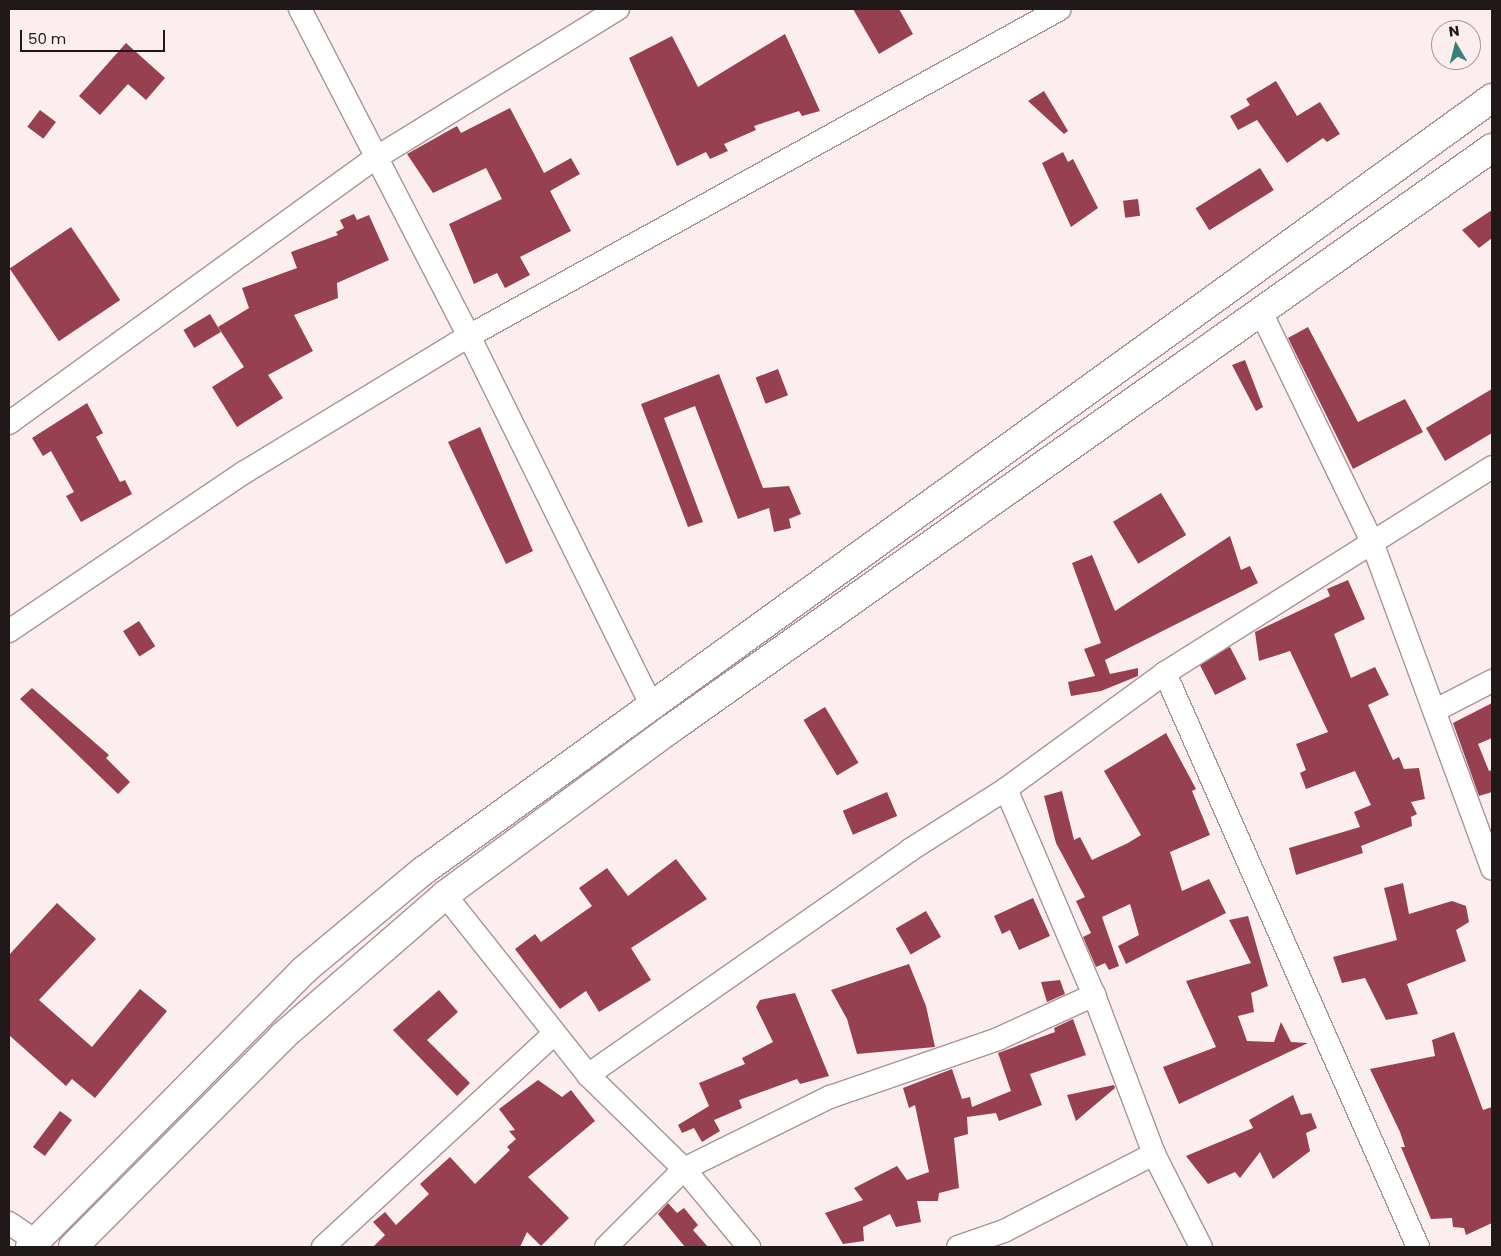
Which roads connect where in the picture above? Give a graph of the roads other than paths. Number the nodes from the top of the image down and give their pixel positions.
1 (300, 9) edge
2 (618, 9) edge
3 (1060, 9) edge
4 (1492, 98) edge
5 (1492, 148) edge
6 (377, 157) junction
7 (1261, 312) junction
8 (469, 336) junction
9 (9, 423) edge
10 (1492, 467) edge
11 (1372, 542) junction
12 (9, 631) edge
13 (1165, 673) junction
14 (1492, 681) edge
15 (650, 706) junction
16 (1436, 710) junction
17 (613, 734) junction
18 (634, 755) junction
19 (1006, 789) junction
20 (1492, 869) edge
21 (445, 895) junction
22 (1094, 995) junction
23 (554, 1034) junction
24 (588, 1075) junction
25 (1154, 1154) junction
26 (684, 1170) junction
27 (9, 1223) edge
28 (1007, 1239) edge
29 (33, 1244) edge
30 (73, 1247) edge
31 (323, 1247) edge
32 (606, 1247) edge
33 (750, 1247) edge
34 (958, 1247) edge
35 (1201, 1247) edge
36 (1418, 1247) edge

1 - 6 street
2 - 6 street
3 - 8 street
4 - 15 main road
5 - 7 main road
6 - 8 street
6 - 9 street
7 - 11 street
7 - 18 main road
8 - 12 street
8 - 15 street
10 - 11 street
11 - 13 street
11 - 16 street
13 - 19 street
13 - 36 street
14 - 16 street
15 - 17 main road
16 - 20 street
17 - 18 main road
17 - 29 main road
18 - 21 main road
19 - 22 street
19 - 24 street
21 - 23 street
21 - 30 main road
22 - 25 street
22 - 26 street
23 - 24 street
23 - 31 street
24 - 26 street
25 - 28 street
25 - 35 street
26 - 32 street
26 - 33 street
27 - 29 street
28 - 34 street

